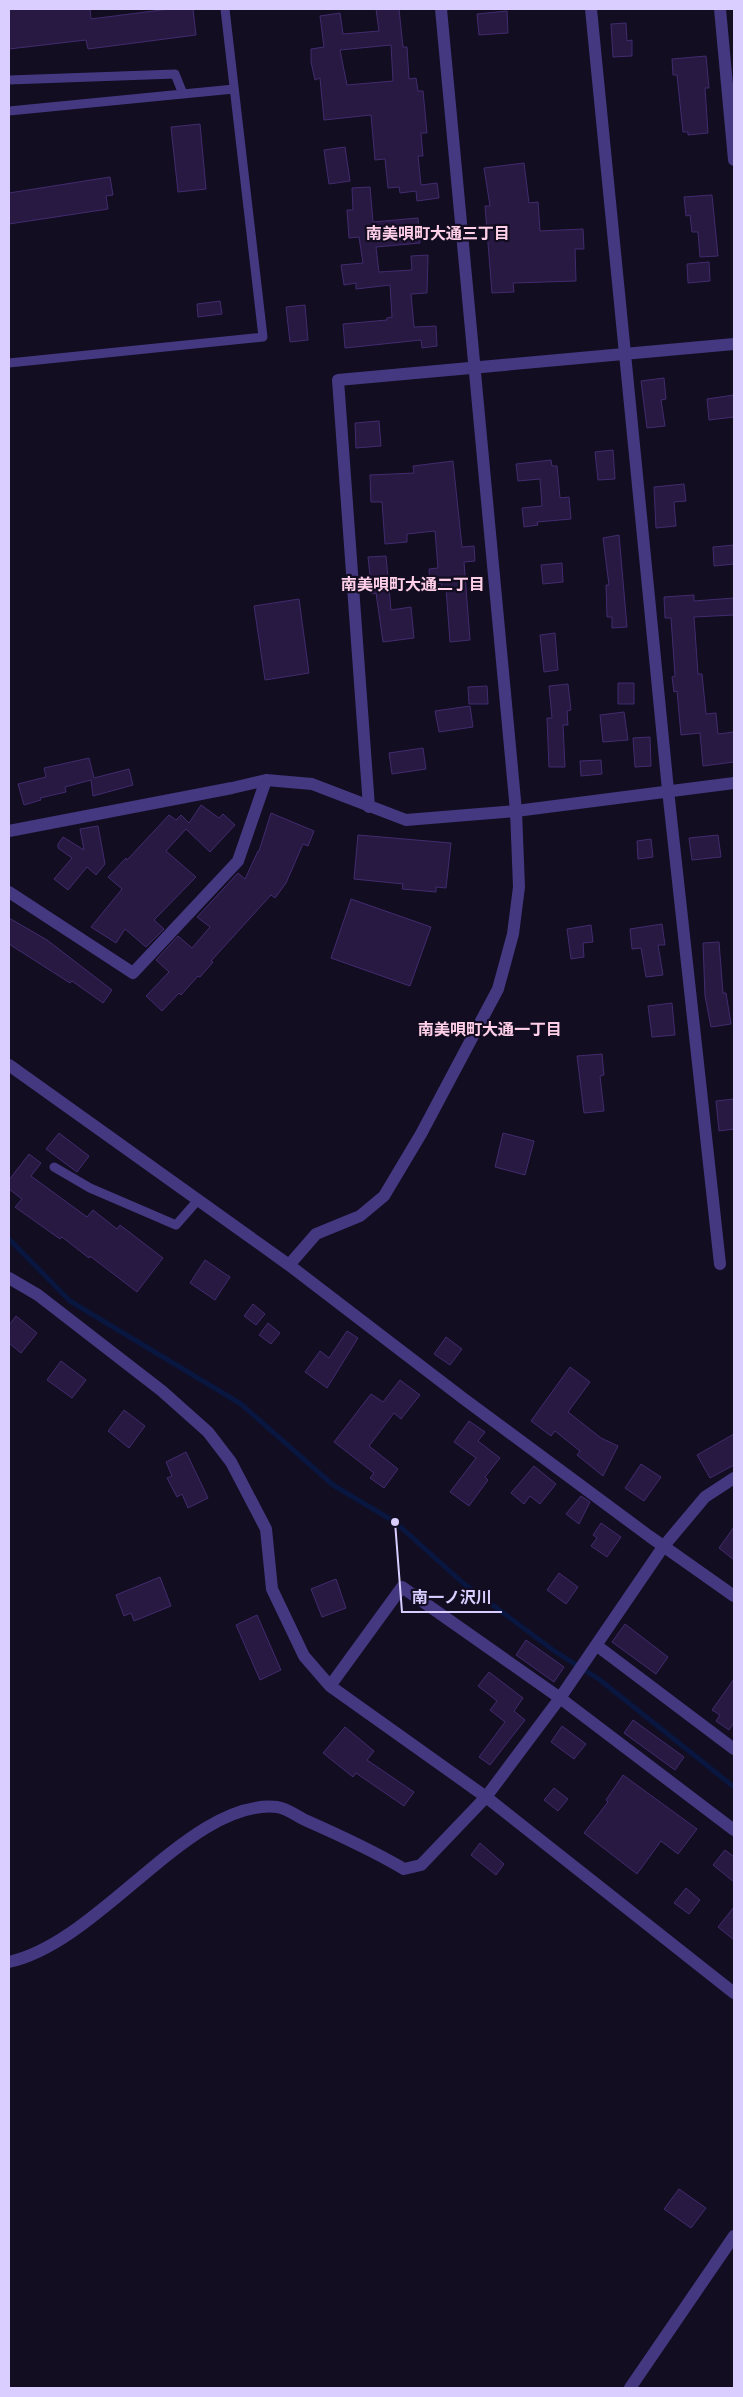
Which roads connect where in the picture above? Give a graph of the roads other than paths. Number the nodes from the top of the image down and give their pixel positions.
1 (225, 9) edge
2 (441, 9) edge
3 (590, 9) edge
4 (720, 9) edge
5 (9, 80) edge
6 (234, 88) junction
7 (183, 94) junction
8 (9, 111) edge
9 (734, 160) edge
10 (734, 344) edge
11 (624, 354) junction
12 (9, 363) edge
13 (476, 369) junction
14 (266, 780) junction
15 (734, 783) edge
16 (668, 790) junction
17 (368, 807) junction
18 (516, 811) junction
19 (9, 831) edge
20 (9, 892) edge
21 (9, 1065) edge
22 (54, 1167) dead end
23 (198, 1200) junction
24 (720, 1264) dead end
25 (289, 1265) junction
26 (9, 1278) edge
27 (734, 1478) edge
28 (663, 1546) junction
29 (734, 1596) edge
30 (592, 1650) junction
31 (330, 1686) junction
32 (560, 1698) junction
33 (734, 1749) edge
34 (486, 1797) junction
35 (734, 1830) edge
36 (9, 1962) edge
37 (734, 1993) edge
38 (734, 2236) edge
39 (630, 2388) edge

1 - 6 lane
2 - 13 street
3 - 11 street
4 - 9 street
5 - 7 lane
6 - 7 lane
6 - 12 lane
7 - 8 lane
10 - 11 street
11 - 13 street
11 - 16 street
13 - 17 street
13 - 18 street
14 - 17 street
14 - 19 street
14 - 20 street
15 - 16 street
16 - 18 street
16 - 24 street
17 - 18 street
18 - 25 street
21 - 23 street
22 - 23 lane
23 - 25 street
25 - 28 street
26 - 31 street
27 - 28 street
28 - 29 street
28 - 30 street
30 - 32 street
30 - 33 street
31 - 32 street
31 - 34 street
32 - 34 street
32 - 35 street
34 - 36 street
34 - 37 street
38 - 39 street

